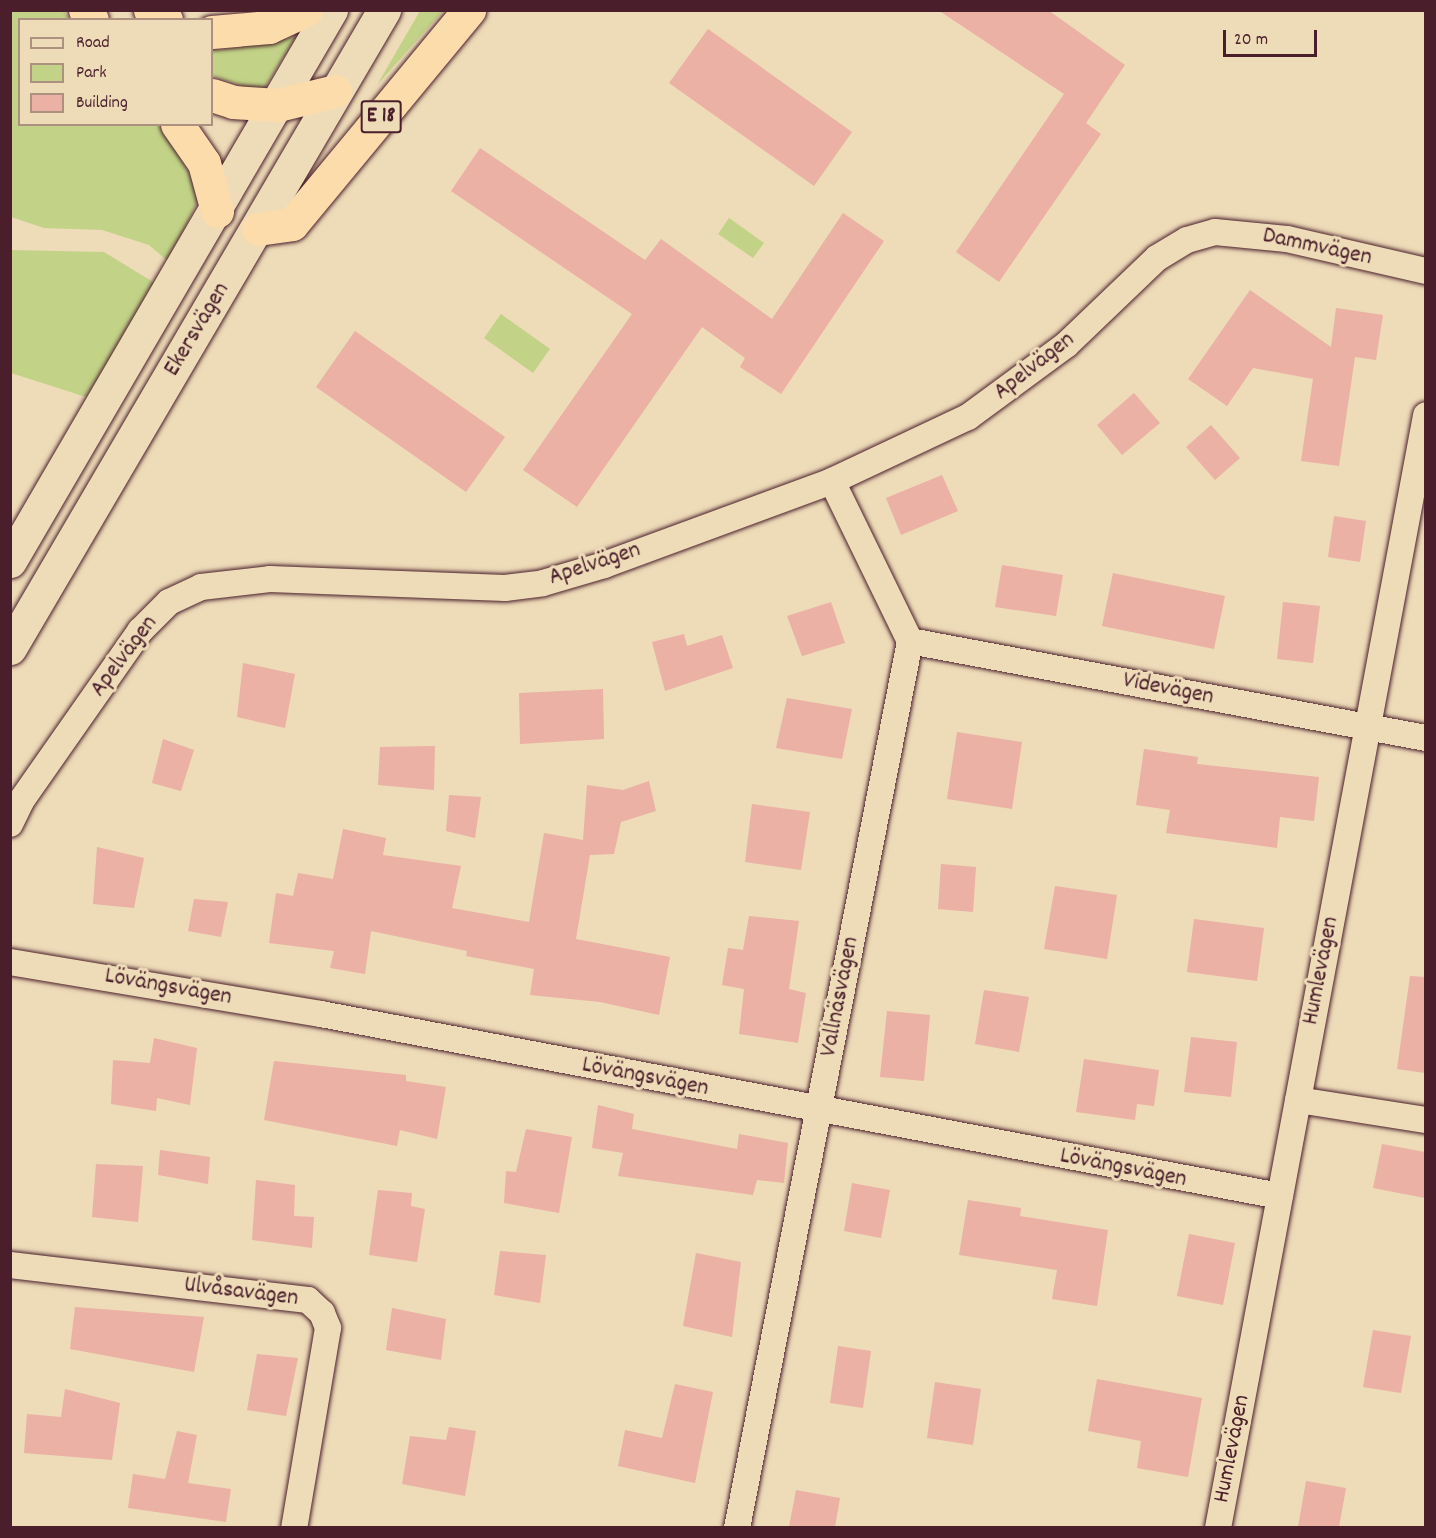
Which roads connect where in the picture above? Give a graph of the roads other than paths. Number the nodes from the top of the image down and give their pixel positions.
1 (150, 10) edge
2 (306, 10) edge
3 (332, 10) edge
4 (384, 10) edge
5 (469, 10) edge
6 (163, 18) edge
7 (213, 32) edge
8 (335, 91) junction
9 (213, 95) edge
10 (278, 105) junction
11 (178, 126) edge
12 (217, 211) junction
13 (258, 229) junction
14 (1208, 234) joint
15 (1425, 271) edge
16 (1425, 415) edge
17 (832, 481) junction
18 (10, 561) edge
19 (910, 641) junction
20 (10, 648) edge
21 (1367, 727) junction
22 (1425, 738) edge
23 (10, 824) edge
24 (10, 962) edge
25 (1298, 1100) junction
26 (818, 1110) junction
27 (1425, 1120) edge
28 (1280, 1196) junction
29 (10, 1265) edge
30 (294, 1527) edge
31 (737, 1527) edge
32 (1218, 1527) edge

1 - 6 highway
2 - 7 highway
3 - 10 main road, Ekersvägen
4 - 8 main road, Ekersvägen
5 - 13 highway, E 18
8 - 10 highway, E 18
8 - 13 main road, Ekersvägen
9 - 10 highway, E 18
10 - 12 main road, Ekersvägen
11 - 12 highway
12 - 18 main road, Ekersvägen
13 - 20 main road, Ekersvägen
14 - 15 street, Dammvägen
14 - 17 street, Apelvägen
16 - 21 street, Humlevägen
17 - 19 street
17 - 23 street, Apelvägen
19 - 21 street, Videvägen
19 - 26 street, Vallnäsvägen
21 - 22 street, Videvägen
21 - 25 street, Humlevägen
24 - 26 street, Lövängsvägen
25 - 27 street
25 - 28 street, Humlevägen
26 - 28 street, Lövängsvägen
26 - 31 street, Vallnäsvägen
28 - 32 street, Humlevägen
29 - 30 street, Ulvåsavägen

